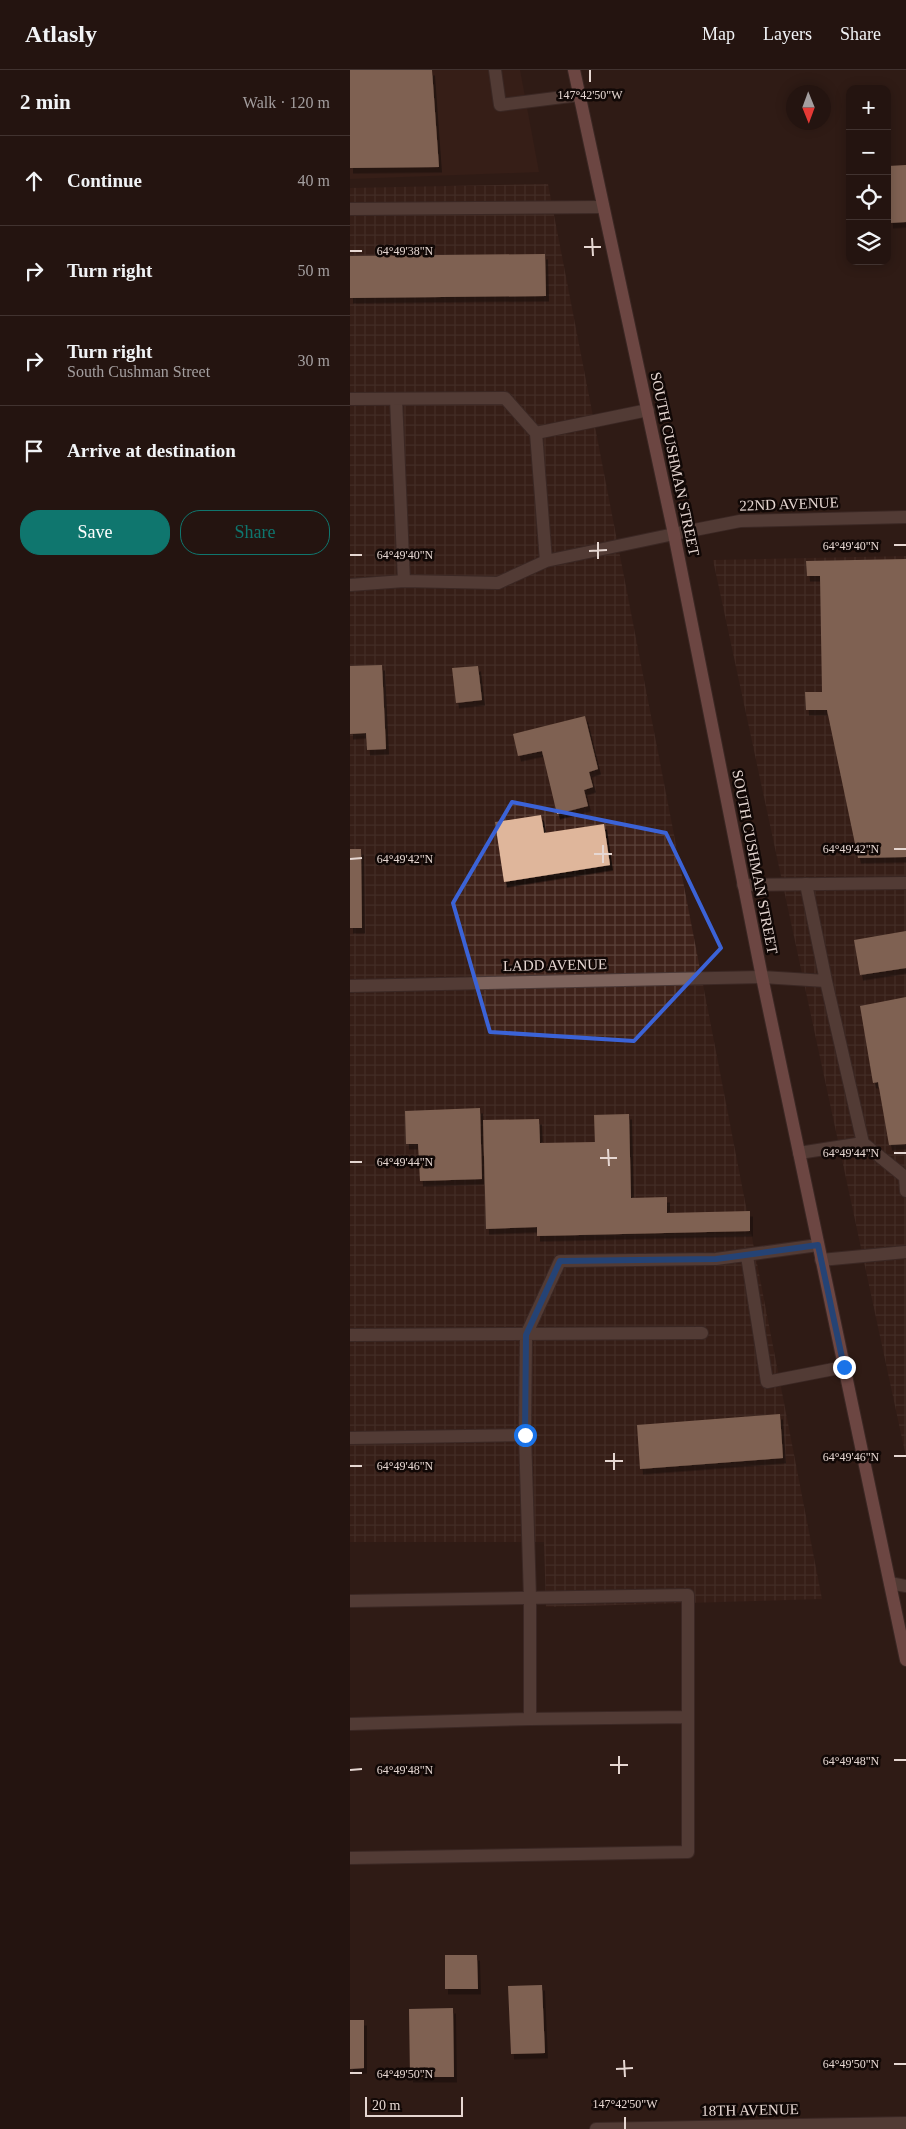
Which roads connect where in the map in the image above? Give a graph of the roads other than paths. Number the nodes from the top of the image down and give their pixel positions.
1 (495, 70) edge
2 (574, 70) edge
3 (579, 95) junction
4 (603, 207) junction
5 (350, 209) edge
6 (396, 399) junction
7 (350, 400) edge
8 (648, 410) junction
9 (536, 432) junction
10 (906, 517) edge
11 (674, 534) junction
12 (546, 561) junction
13 (404, 581) junction
14 (350, 584) edge
15 (906, 882) edge
16 (806, 884) junction
17 (743, 885) junction
18 (762, 977) junction
19 (826, 981) junction
20 (350, 986) edge
21 (863, 1144) junction
22 (799, 1153) junction
23 (906, 1191) edge
24 (818, 1245) junction
25 (906, 1252) edge
26 (747, 1256) junction
27 (822, 1260) junction
28 (702, 1333) dead end
29 (350, 1335) edge
30 (526, 1335) junction
31 (844, 1367) junction
32 (525, 1435) junction
33 (350, 1438) edge
34 (890, 1582) junction
35 (906, 1586) edge
36 (530, 1598) junction
37 (350, 1601) edge
38 (906, 1660) edge
39 (688, 1717) junction
40 (530, 1720) junction
41 (350, 1724) edge
42 (350, 1858) edge
43 (906, 2123) edge
44 (596, 2129) edge

1 - 3 street
2 - 3 main road, SOUTH CUSHMAN STREET
3 - 4 main road, SOUTH CUSHMAN STREET
4 - 5 street
4 - 8 main road, SOUTH CUSHMAN STREET
6 - 7 street
6 - 9 street
6 - 13 street
8 - 9 street
8 - 11 main road, SOUTH CUSHMAN STREET
9 - 12 street
10 - 11 street, 22ND AVENUE
11 - 12 street, 22ND AVENUE
11 - 17 main road, SOUTH CUSHMAN STREET
12 - 13 street, 22ND AVENUE
13 - 14 street, 22ND AVENUE
15 - 16 street
16 - 17 street
16 - 19 street
17 - 18 main road, SOUTH CUSHMAN STREET
18 - 19 street, LADD AVENUE
18 - 20 street, LADD AVENUE
18 - 22 main road, SOUTH CUSHMAN STREET
19 - 21 street
21 - 22 street
21 - 23 street
22 - 24 main road, SOUTH CUSHMAN STREET
24 - 26 street
24 - 27 main road, SOUTH CUSHMAN STREET
25 - 27 street
26 - 30 street
26 - 31 street
27 - 31 main road, SOUTH CUSHMAN STREET
28 - 30 street
29 - 30 street
30 - 32 street
31 - 34 main road, SOUTH CUSHMAN STREET
32 - 33 street
32 - 36 street
34 - 35 street
34 - 38 main road, SOUTH CUSHMAN STREET
36 - 37 street
36 - 39 street
36 - 40 street
39 - 40 street
39 - 42 street
40 - 41 street
43 - 44 street, 18TH AVENUE

